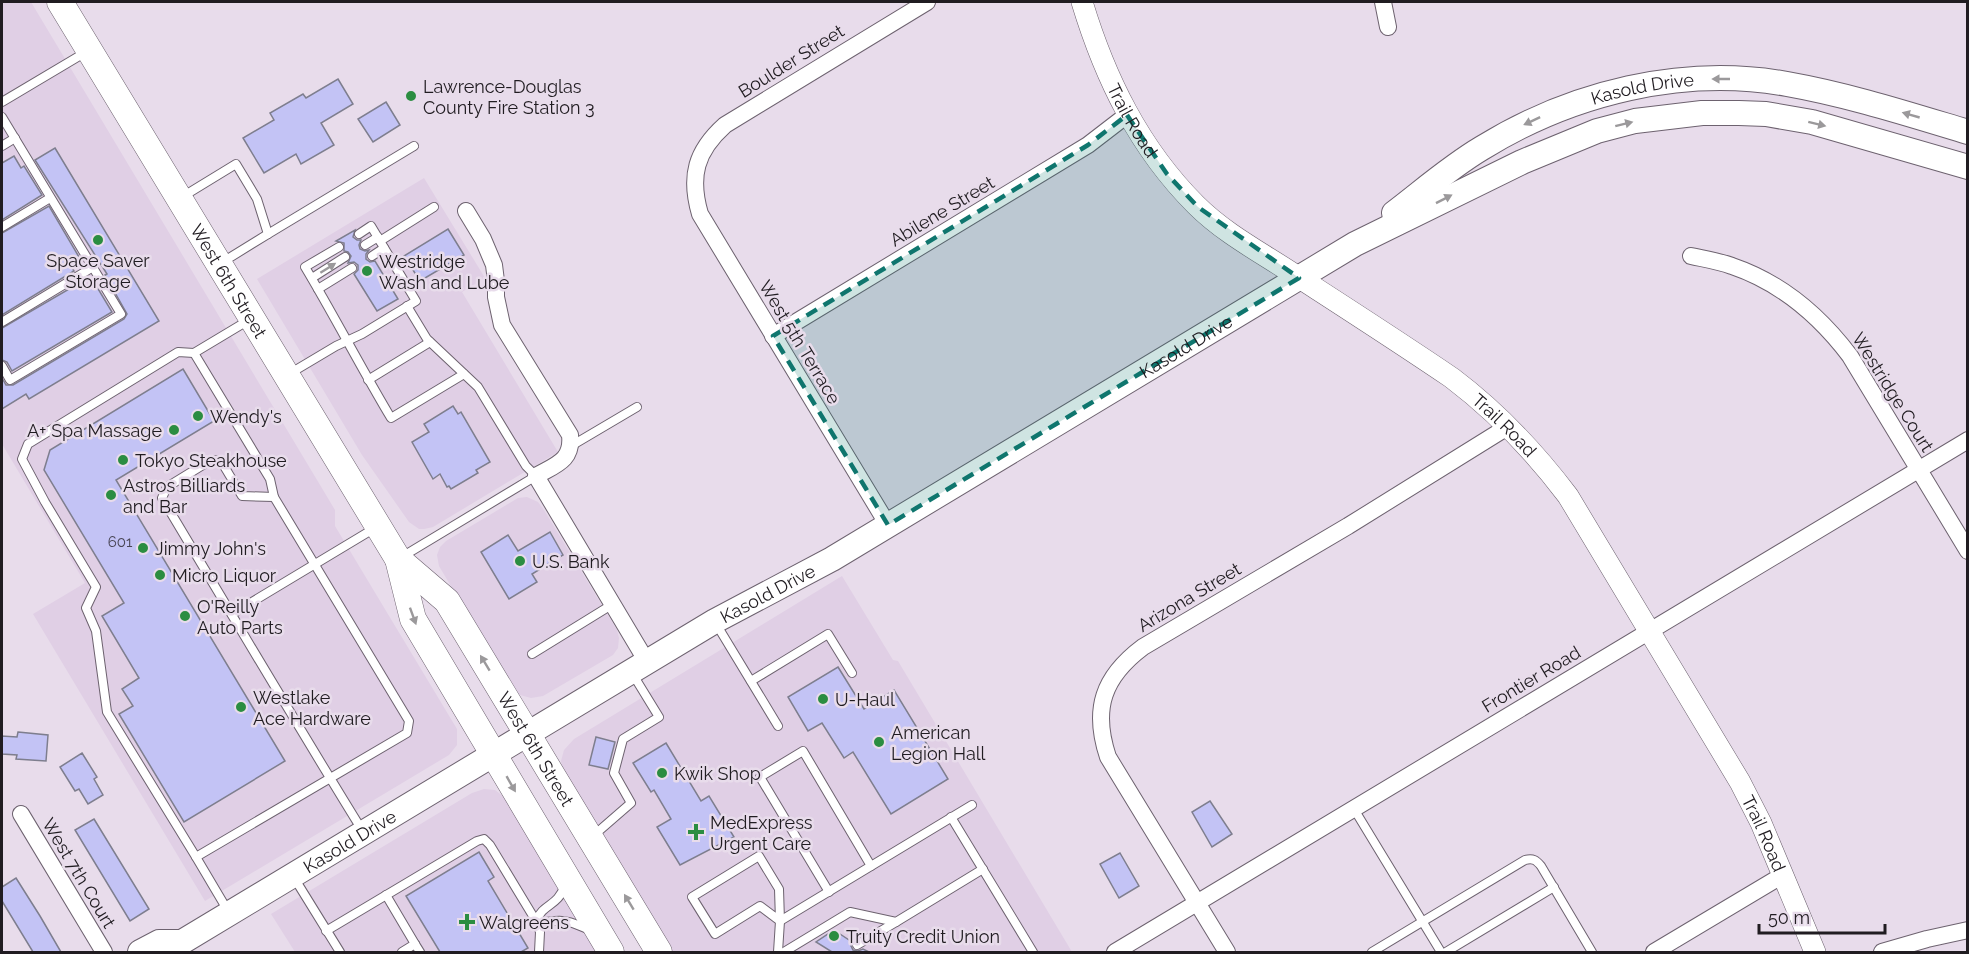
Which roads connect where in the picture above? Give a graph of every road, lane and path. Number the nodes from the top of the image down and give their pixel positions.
1 (60, 2) edge
2 (927, 2) edge
3 (1082, 2) edge
4 (1383, 2) edge
5 (1388, 27) dead end
6 (89, 50) junction
7 (2, 102) edge
8 (1127, 115) junction
9 (2, 117) edge
10 (1968, 132) edge
11 (15, 138) junction
12 (2, 146) edge
13 (414, 146) dead end
14 (1968, 166) edge
15 (695, 172) joint
16 (50, 198) junction
17 (179, 198) junction
18 (434, 207) dead end
19 (466, 211) dead end
20 (2, 227) edge
21 (268, 234) junction
22 (359, 234) dead end
23 (381, 242) junction
24 (1354, 244) junction
25 (365, 245) dead end
26 (339, 246) dead end
27 (372, 256) dead end
28 (1691, 256) dead end
29 (345, 257) dead end
30 (219, 265) junction
31 (93, 267) junction
32 (352, 268) dead end
33 (312, 278) junction
34 (1299, 278) junction
35 (318, 289) junction
36 (407, 306) junction
37 (251, 319) junction
38 (2, 322) edge
39 (773, 336) junction
40 (347, 340) junction
41 (430, 342) junction
42 (194, 353) junction
43 (2, 366) edge
44 (464, 374) junction
45 (286, 376) junction
46 (368, 380) junction
47 (637, 407) dead end
48 (1509, 426) junction
49 (1968, 440) edge
50 (571, 446) junction
51 (1918, 470) junction
52 (536, 476) junction
53 (274, 497) junction
54 (888, 525) junction
55 (377, 527) junction
56 (1968, 551) edge
57 (398, 559) junction
58 (314, 565) junction
59 (613, 604) junction
60 (232, 614) junction
61 (715, 621) junction
62 (1650, 631) junction
63 (532, 654) dead end
64 (640, 667) junction
65 (852, 673) dead end
66 (751, 681) junction
67 (778, 726) dead end
68 (528, 734) junction
69 (494, 755) junction
70 (331, 778) junction
71 (972, 805) dead end
72 (1354, 809) junction
73 (21, 814) dead end
74 (951, 817) junction
75 (364, 833) junction
76 (591, 838) junction
77 (196, 857) junction
78 (871, 866) junction
79 (983, 869) junction
80 (1783, 875) junction
81 (293, 876) junction
82 (567, 879) junction
83 (1554, 887) junction
84 (829, 892) junction
85 (386, 895) junction
86 (1197, 903) junction
87 (230, 914) junction
88 (536, 921) junction
89 (780, 921) junction
90 (896, 922) junction
91 (1422, 922) junction
92 (1968, 930) edge
93 (326, 931) junction
94 (605, 943) edge
95 (415, 944) junction
96 (858, 945) dead end
97 (179, 947) edge
98 (104, 952) edge
99 (140, 952) edge
100 (339, 952) edge
101 (402, 952) edge
102 (420, 952) edge
103 (539, 952) edge
104 (659, 952) edge
105 (778, 952) edge
106 (784, 952) edge
107 (1033, 952) edge
108 (1115, 952) edge
109 (1227, 952) edge
110 (1372, 952) edge
111 (1441, 952) edge
112 (1446, 952) edge
113 (1592, 952) edge
114 (1654, 952) edge
115 (1815, 952) edge
116 (1882, 952) edge

1 - 6 main road, West 6th Street
2 - 15 street, Boulder Street
3 - 8 street, Trail Road
4 - 5 street
6 - 7 lane
6 - 17 main road, West 6th Street
8 - 34 street, Trail Road
8 - 39 street, Abilene Street
9 - 11 lane
10 -> 24 main road, Kasold Drive
11 - 12 lane
11 - 16 lane
13 - 21 lane
24 -> 14 main road, Kasold Drive
15 - 39 street, West 5th Terrace
16 - 20 lane
16 - 31 lane
17 - 21 lane
17 - 30 main road, West 6th Street
18 - 23 lane
19 - 50 street
21 - 30 lane
22 - 23 lane
23 - 25 lane
23 - 27 lane
23 - 36 lane
24 - 34 main road, Kasold Drive
26 - 33 lane
28 - 51 street, Westridge Court
33 -> 29 lane
30 - 37 main road, West 6th Street
31 - 38 lane
31 - 43 lane
32 - 35 lane
33 - 35 lane
34 - 48 street, Trail Road
34 - 54 main road, Kasold Drive
35 - 40 lane
36 - 40 lane
36 - 41 lane
37 - 42 lane
37 - 45 main road, West 6th Street
39 - 54 street, West 5th Terrace
40 - 45 lane
40 - 46 lane
41 - 44 lane
41 - 46 lane
42 - 53 lane
42 - 77 lane
44 - 46 lane
44 - 52 lane
45 - 55 main road, West 6th Street
47 - 50 lane
48 - 62 street, Trail Road
48 - 86 street, Arizona Street
49 - 51 street, Frontier Road
50 - 52 street
51 - 56 street, Westridge Court
51 - 62 street, Frontier Road
52 - 57 lane
52 - 59 street
53 - 58 lane
53 - 60 lane
54 - 61 main road, Kasold Drive
55 - 57 main road, West 6th Street
55 - 58 lane
68 -> 57 main road, West 6th Street
57 -> 69 main road, West 6th Street
58 - 60 lane
58 - 70 lane
59 - 63 lane
59 - 64 street
60 - 70 lane
61 - 64 main road, Kasold Drive
61 - 66 lane
62 - 72 street, Frontier Road
62 - 80 street, Trail Road
64 - 68 main road, Kasold Drive
64 - 76 lane
65 - 66 lane
66 - 67 lane
68 - 69 main road, Kasold Drive
68 - 76 main road, West 6th Street
69 - 75 main road, Kasold Drive
69 -> 82 main road, West 6th Street
70 - 75 lane
70 - 77 lane
71 - 74 lane
72 - 86 street, Frontier Road
72 - 91 lane
73 - 98 street, West 7th Court
74 - 78 lane
74 - 79 lane
75 - 81 main road, Kasold Drive
104 -> 76 main road, West 6th Street
77 - 87 lane
78 - 84 lane
78 - 84 lane
79 - 90 lane
79 - 107 lane
80 - 114 street
80 - 115 street, Trail Road
81 - 87 main road, Kasold Drive
81 - 93 lane
82 - 88 lane
82 - 94 main road, West 6th Street
83 - 91 lane
83 - 112 lane
83 - 113 lane
84 - 89 lane
85 - 88 lane
85 - 93 lane
85 - 95 lane
86 - 108 street, Frontier Road
86 - 109 street, Arizona Street
87 - 97 main road, Kasold Drive
88 - 94 lane
88 - 103 lane
89 - 89 lane
89 - 105 lane
90 - 96 lane
90 - 106 lane
91 - 110 lane
91 - 111 lane
92 - 116 street
93 - 100 lane
95 - 101 lane
95 - 102 lane
97 - 99 main road, Kasold Drive

